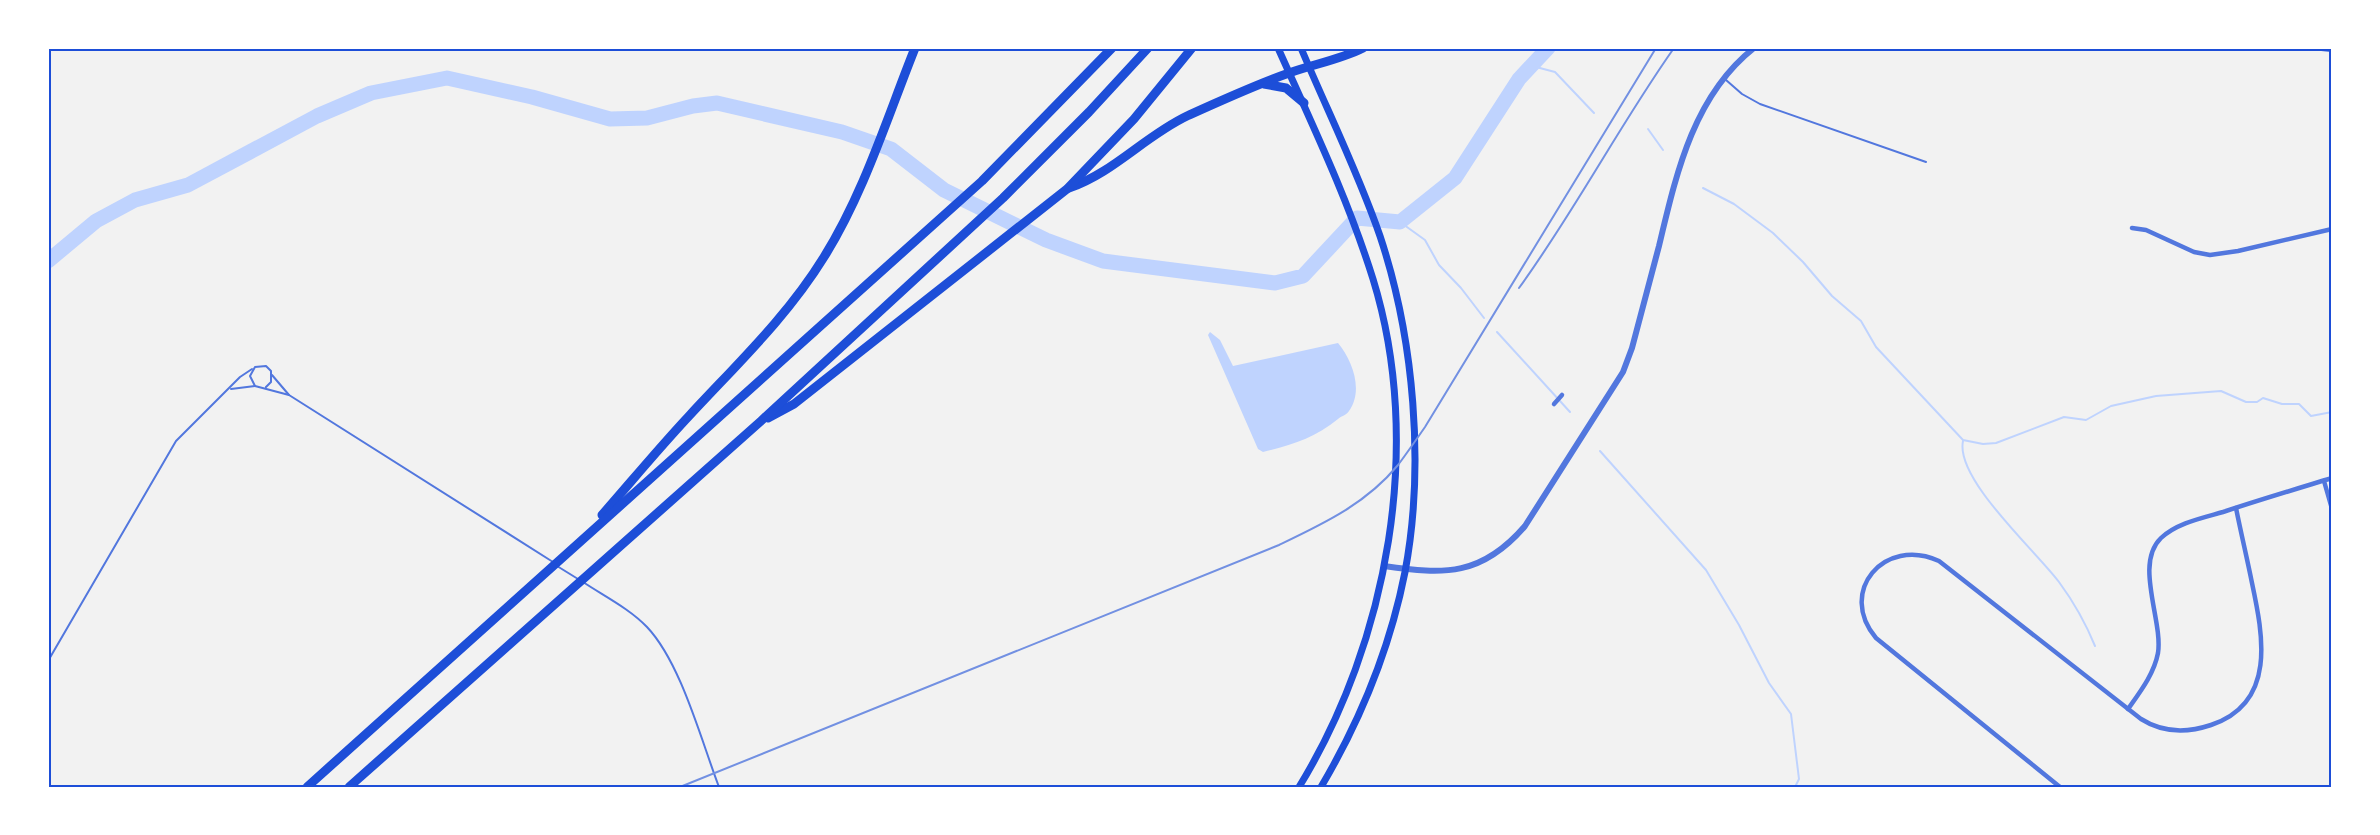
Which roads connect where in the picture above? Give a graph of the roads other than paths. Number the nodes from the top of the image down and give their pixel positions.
1 (915, 48) edge
2 (1112, 48) edge
3 (1148, 48) edge
4 (1192, 48) edge
5 (1278, 48) edge
6 (1301, 48) edge
7 (1363, 48) edge
8 (1754, 48) edge
9 (2315, 48) edge
10 (2332, 50) edge
11 (1309, 67) junction
12 (1289, 73) junction
13 (1724, 79) junction
14 (1262, 84) junction
15 (1304, 103) junction
16 (1926, 162) dead end
17 (1067, 189) junction
18 (2132, 228) dead end
19 (2332, 229) edge
20 (255, 367) junction
21 (272, 375) junction
22 (255, 386) junction
23 (266, 387) junction
24 (229, 390) junction
25 (289, 395) junction
26 (1562, 395) dead end
27 (1554, 404) dead end
28 (761, 421) junction
29 (2332, 478) edge
30 (2324, 481) junction
31 (2236, 508) junction
32 (2332, 509) edge
33 (577, 544) junction
34 (1384, 566) junction
35 (1406, 569) junction
36 (48, 661) edge
37 (2128, 709) junction
38 (307, 787) edge
39 (349, 787) edge
40 (719, 787) edge
41 (1299, 787) edge
42 (1321, 787) edge
43 (2060, 787) edge

1 - 33 highway
2 - 33 highway
3 - 28 highway
4 - 17 highway
5 - 12 main road
6 - 11 main road
7 - 11 highway
8 - 13 street
9 - 10 street
11 - 12 highway
11 - 35 main road
12 - 14 highway
12 - 15 main road
13 - 16 lane
13 - 35 street
14 - 15 highway
14 - 17 highway
15 - 34 main road
17 - 28 highway
18 - 19 street
20 - 21 lane
20 - 22 lane
20 - 24 lane
21 - 23 lane
21 - 25 lane
22 - 23 lane
22 - 24 lane
23 - 25 lane
24 - 36 lane
25 - 40 lane
26 - 27 street
28 - 39 highway
29 - 30 street
30 - 31 street
30 - 32 street
31 - 37 street
31 - 37 street
33 - 38 highway
34 - 35 street
34 - 41 main road
35 - 42 main road
37 - 43 street

